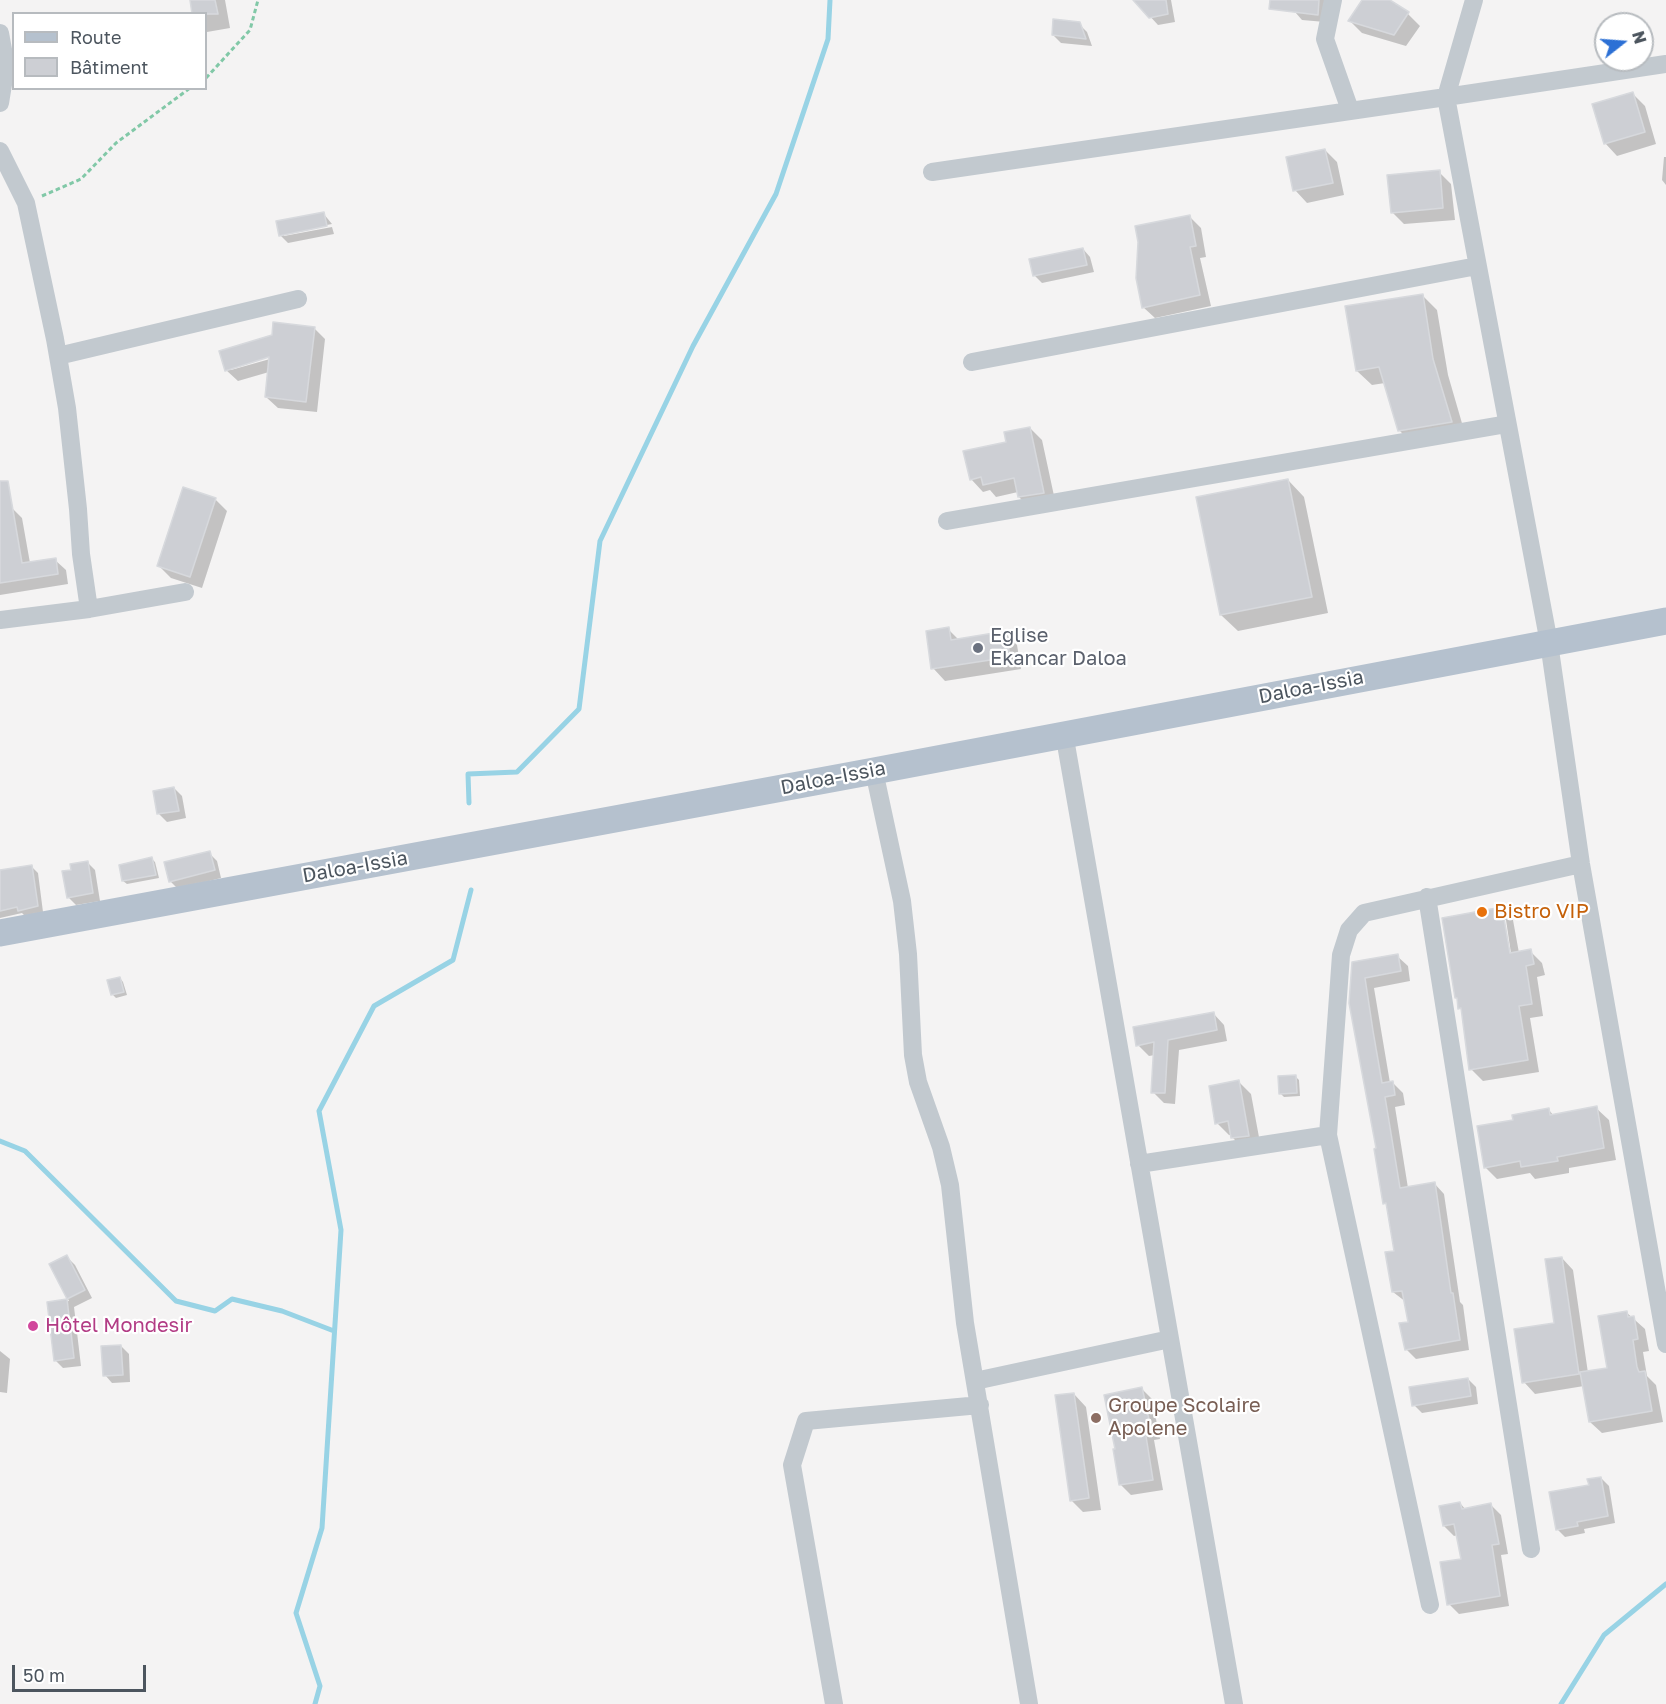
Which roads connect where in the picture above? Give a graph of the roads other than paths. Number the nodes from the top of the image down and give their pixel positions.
1 (1333, 0) edge
2 (1474, 0) edge
3 (0, 33) edge
4 (1666, 64) edge
5 (1446, 97) junction
6 (0, 103) edge
7 (1350, 110) junction
8 (0, 151) edge
9 (932, 172) dead end
10 (1477, 266) junction
11 (298, 299) dead end
12 (58, 356) junction
13 (972, 362) dead end
14 (1507, 424) junction
15 (947, 521) dead end
16 (185, 592) dead end
17 (89, 609) junction
18 (0, 620) edge
19 (1666, 621) edge
20 (1549, 643) junction
21 (1064, 733) junction
22 (874, 771) junction
23 (1581, 864) junction
24 (1427, 897) junction
25 (0, 933) edge
26 (1328, 1136) junction
27 (1139, 1164) junction
28 (1170, 1339) junction
29 (1666, 1344) edge
30 (975, 1381) junction
31 (980, 1405) junction
32 (1531, 1549) dead end
33 (1430, 1605) dead end
34 (834, 1704) edge
35 (1029, 1704) edge
36 (1234, 1704) edge

1 - 7 street
2 - 5 street
3 - 6 street
4 - 5 street
5 - 7 street
5 - 10 street
7 - 9 street
8 - 12 street
10 - 13 street
10 - 14 street
11 - 12 street
12 - 17 street
14 - 15 street
14 - 20 street
16 - 17 street
17 - 18 street
19 - 20 main road, Daloa-Issia
20 - 21 main road, Daloa-Issia
20 - 23 street
21 - 22 main road, Daloa-Issia
21 - 27 street
22 - 25 main road, Daloa-Issia
22 - 30 street
23 - 24 street
23 - 29 street
24 - 26 street
24 - 32 street
26 - 27 street
26 - 33 street
27 - 28 street
28 - 30 street
28 - 36 street
30 - 31 street
31 - 34 street
31 - 35 street

